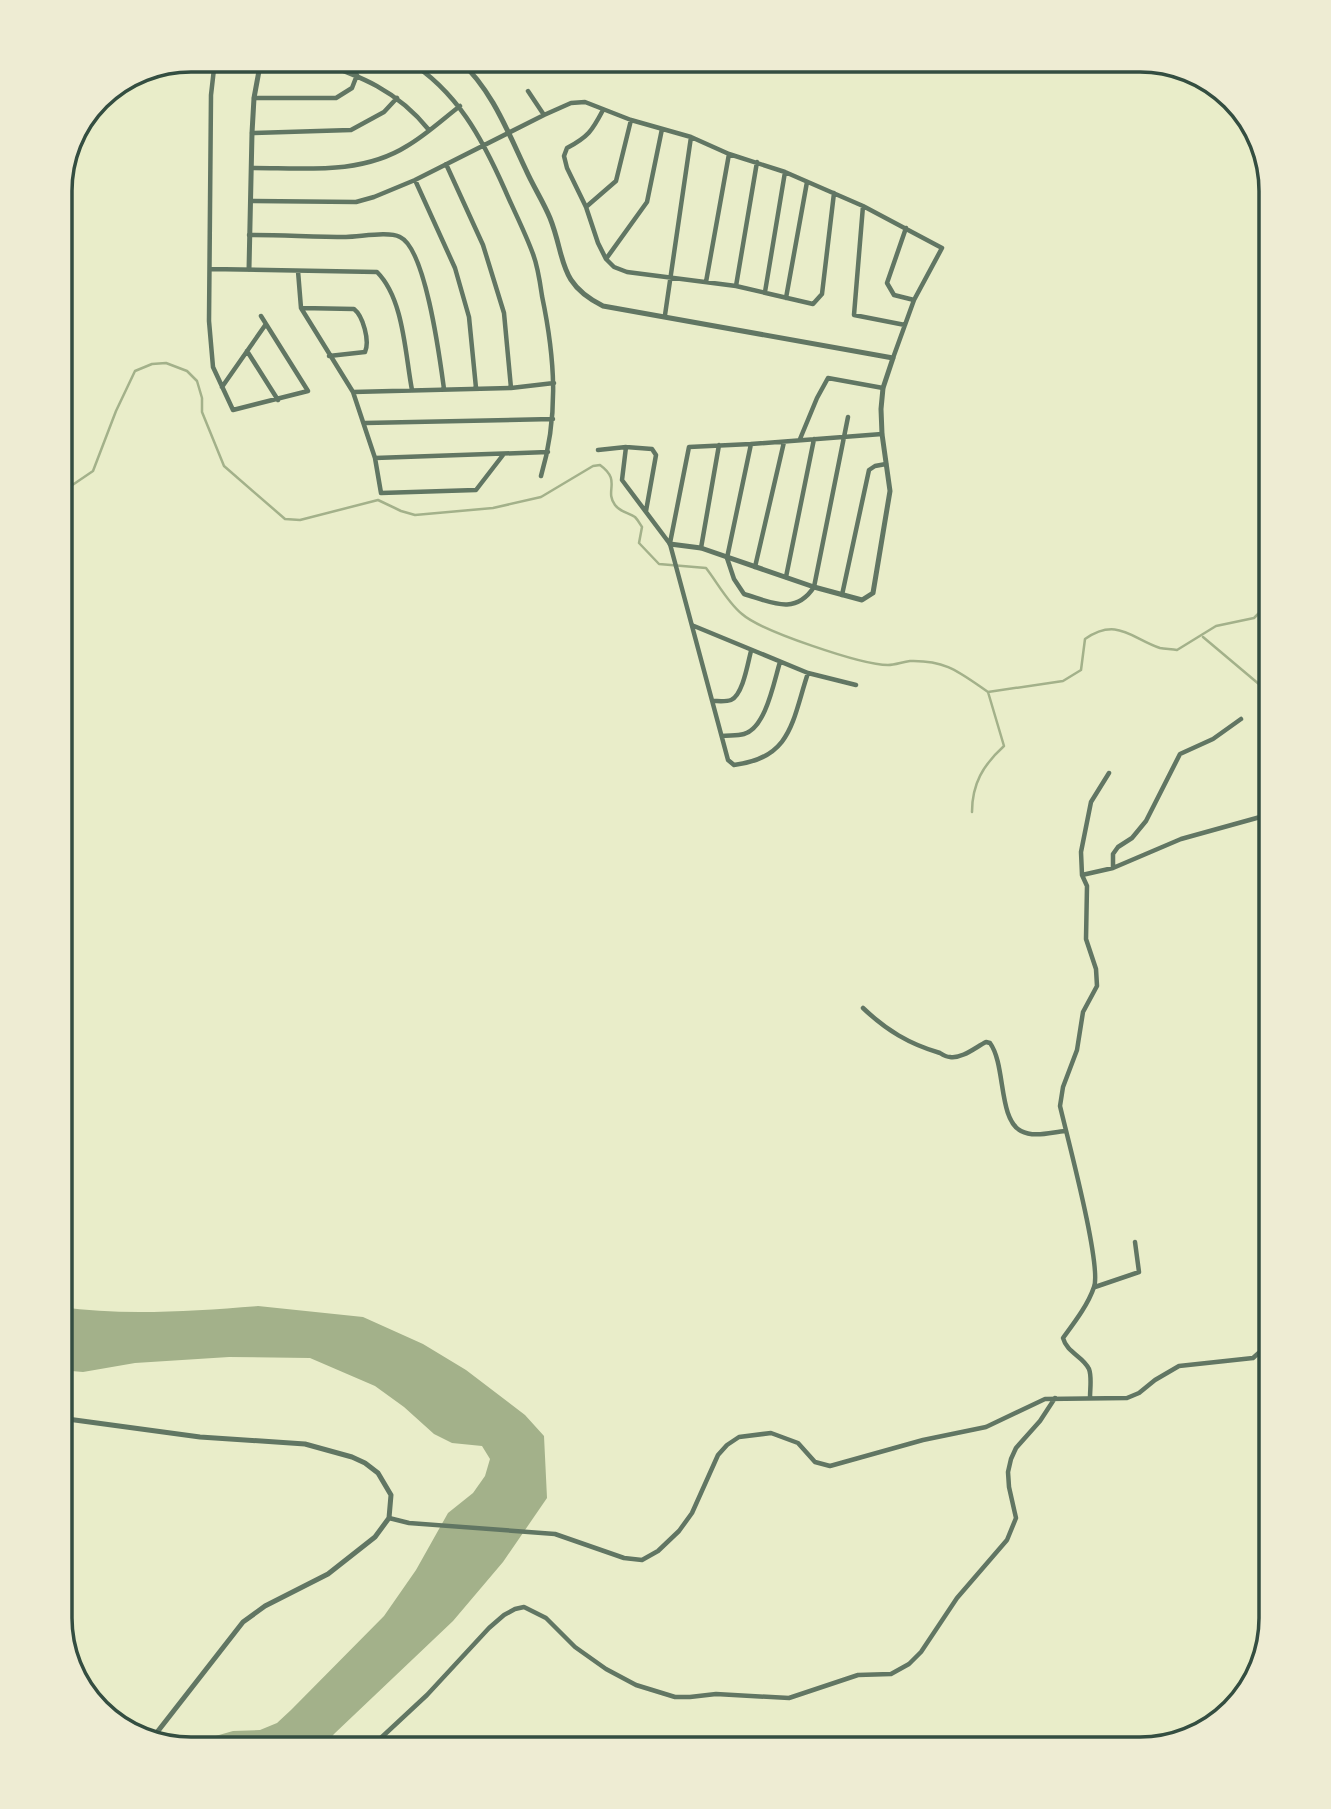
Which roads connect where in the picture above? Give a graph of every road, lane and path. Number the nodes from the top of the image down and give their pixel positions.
1 (214, 72) edge
2 (259, 72) edge
3 (348, 72) edge
4 (422, 72) edge
5 (469, 72) edge
6 (357, 75) junction
7 (527, 91) dead end
8 (254, 98) junction
9 (397, 98) junction
10 (460, 106) junction
11 (603, 110) junction
12 (544, 115) junction
13 (631, 120) junction
14 (429, 130) junction
15 (662, 130) junction
16 (509, 132) junction
17 (252, 133) junction
18 (691, 137) junction
19 (484, 144) junction
20 (729, 153) junction
21 (757, 162) junction
22 (446, 164) junction
23 (252, 168) junction
24 (785, 172) junction
25 (415, 180) junction
26 (807, 182) junction
27 (834, 193) junction
28 (251, 201) junction
29 (863, 206) junction
30 (586, 207) junction
31 (906, 228) junction
32 (249, 234) junction
33 (606, 258) junction
34 (210, 269) junction
35 (249, 269) junction
36 (298, 271) junction
37 (668, 278) junction
38 (706, 282) junction
39 (736, 286) junction
40 (765, 292) junction
41 (786, 298) junction
42 (914, 300) junction
43 (301, 308) junction
44 (665, 315) junction
45 (261, 316) dead end
46 (267, 324) junction
47 (905, 325) junction
48 (247, 351) junction
49 (329, 356) junction
50 (893, 358) junction
51 (554, 383) junction
52 (222, 388) junction
53 (476, 388) junction
54 (511, 388) junction
55 (883, 388) junction
56 (444, 389) junction
57 (412, 390) junction
58 (354, 392) junction
59 (278, 400) junction
60 (848, 417) dead end
61 (554, 419) junction
62 (365, 423) junction
63 (882, 434) junction
64 (842, 436) junction
65 (800, 439) junction
66 (814, 439) junction
67 (783, 442) junction
68 (751, 444) junction
69 (719, 445) junction
70 (626, 447) junction
71 (598, 450) dead end
72 (548, 452) junction
73 (503, 455) junction
74 (375, 458) junction
75 (886, 464) junction
76 (541, 476) dead end
77 (646, 511) junction
78 (670, 544) junction
79 (701, 548) junction
80 (727, 558) junction
81 (755, 567) junction
82 (786, 577) junction
83 (814, 587) junction
84 (842, 595) junction
85 (694, 626) junction
86 (751, 651) junction
87 (780, 662) junction
88 (808, 673) junction
89 (856, 685) dead end
90 (713, 701) junction
91 (1241, 719) dead end
92 (722, 736) junction
93 (1109, 773) dead end
94 (1259, 818) edge
95 (1113, 869) junction
96 (1082, 875) junction
97 (863, 1008) dead end
98 (1065, 1131) junction
99 (1135, 1241) dead end
100 (1095, 1287) junction
101 (1259, 1352) edge
102 (1055, 1398) junction
103 (1090, 1398) junction
104 (72, 1420) edge
105 (389, 1518) junction
106 (157, 1732) edge
107 (382, 1737) edge

1 - 34 street
2 - 8 street
3 - 6 street
4 - 10 street
5 - 16 street
6 - 8 street
6 - 9 street
7 - 12 street
8 - 17 street
9 - 14 street
9 - 17 street
10 - 14 street
10 - 19 street
11 - 12 street
11 - 13 street
11 - 30 street
12 - 16 street
13 - 15 street
13 - 30 street
14 - 23 street
15 - 18 street
15 - 33 street
16 - 19 street
16 - 44 street
17 - 23 street
18 - 20 street
18 - 37 street
19 - 22 street
19 - 51 street
20 - 21 street
20 - 38 street
21 - 24 street
21 - 39 street
22 - 25 street
22 - 54 street
23 - 28 street
24 - 26 street
24 - 40 street
25 - 28 street
25 - 53 street
26 - 27 street
26 - 41 street
27 - 29 street
27 - 41 street
28 - 32 street
29 - 31 street
29 - 47 street
30 - 33 street
31 - 42 street
31 - 42 street
32 - 35 street
32 - 56 street
33 - 37 street
34 - 35 street
34 - 52 street
35 - 36 street
36 - 43 street
36 - 57 street
37 - 38 street
37 - 44 street
38 - 39 street
39 - 40 street
40 - 41 street
42 - 47 street
43 - 49 street
43 - 49 street
44 - 50 street
45 - 46 street
46 - 48 street
46 - 59 street
47 - 50 street
48 - 52 street
48 - 59 street
49 - 58 street
50 - 55 street
51 - 54 street
51 - 61 street
52 - 59 street
53 - 54 street
53 - 56 street
55 - 63 street
55 - 65 street
56 - 57 street
57 - 58 street
58 - 62 street
60 - 64 street
61 - 62 street
61 - 72 street
62 - 74 street
63 - 64 street
63 - 75 street
64 - 66 street
64 - 83 street
65 - 66 street
65 - 67 street
66 - 82 street
67 - 68 street
67 - 81 street
68 - 69 street
68 - 80 street
69 - 78 street
69 - 79 street
70 - 71 street
70 - 77 street
70 - 77 street
72 - 73 street
72 - 76 street
73 - 74 street
73 - 74 street
75 - 84 street
75 - 84 street
77 - 78 street
78 - 79 street
78 - 85 street
79 - 80 street
80 - 81 street
80 - 83 street
81 - 82 street
82 - 83 street
83 - 84 street
85 - 86 street
85 - 90 street
86 - 87 street
86 - 90 street
87 - 88 street
87 - 92 street
88 - 89 street
88 - 92 street
90 - 92 street
91 - 95 street
93 - 96 street
94 - 95 street
95 - 96 street
96 - 98 street
97 - 98 street
98 - 100 street
99 - 100 street
100 - 103 street
101 - 103 street
102 - 103 street
102 - 105 street
102 - 107 street
104 - 105 street
105 - 106 street

